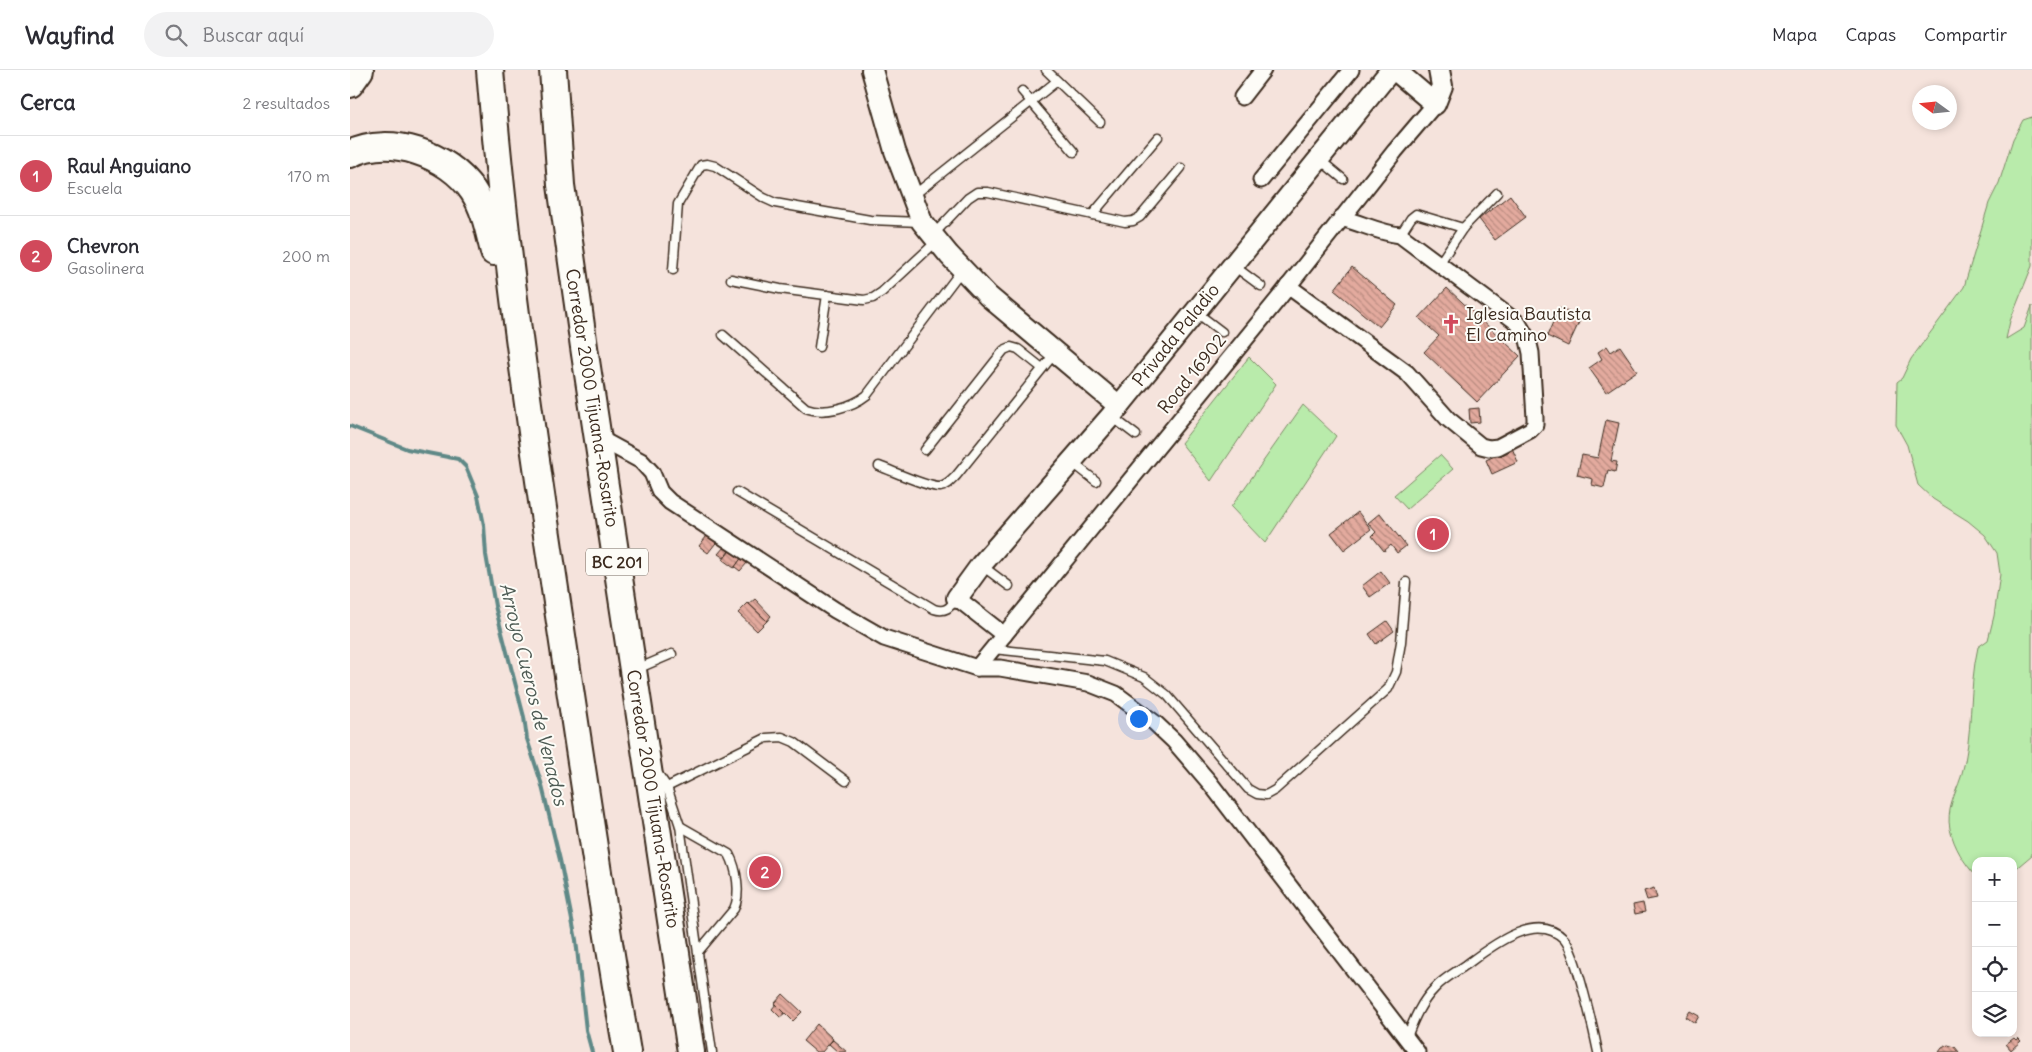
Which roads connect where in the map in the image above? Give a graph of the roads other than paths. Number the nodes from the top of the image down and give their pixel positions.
1 (360, 70) edge
2 (490, 70) edge
3 (553, 70) edge
4 (872, 70) edge
5 (1046, 70) edge
6 (1263, 70) edge
7 (1351, 70) edge
8 (1393, 70) edge
9 (1439, 70) edge
10 (1057, 81) junction
11 (350, 84) edge
12 (1022, 91) dead end
13 (1242, 97) dead end
14 (1032, 102) junction
15 (1435, 104) junction
16 (1100, 122) dead end
17 (1158, 136) dead end
18 (1074, 152) dead end
19 (350, 154) edge
20 (1319, 159) junction
21 (1181, 168) dead end
22 (1343, 179) dead end
23 (1261, 180) dead end
24 (1496, 193) dead end
25 (912, 196) junction
26 (1092, 215) junction
27 (1341, 218) junction
28 (1463, 228) junction
29 (931, 233) junction
30 (1400, 235) junction
31 (1439, 264) junction
32 (1233, 265) junction
33 (963, 269) junction
34 (673, 270) dead end
35 (731, 279) dead end
36 (1261, 286) dead end
37 (1288, 286) junction
38 (827, 295) junction
39 (1195, 311) junction
40 (1222, 332) dead end
41 (723, 335) dead end
42 (819, 347) dead end
43 (1049, 360) junction
44 (523, 364) junction
45 (1115, 411) junction
46 (1136, 434) dead end
47 (597, 438) junction
48 (925, 450) dead end
49 (1071, 462) junction
50 (879, 466) dead end
51 (1096, 481) dead end
52 (737, 492) dead end
53 (981, 565) junction
54 (1406, 582) dead end
55 (1009, 586) dead end
56 (957, 598) junction
57 (1004, 635) junction
58 (993, 649) junction
59 (672, 654) dead end
60 (978, 668) junction
61 (633, 671) junction
62 (846, 781) dead end
63 (660, 791) junction
64 (680, 826) junction
65 (698, 952) junction
66 (1407, 1038) junction
67 (627, 1052) edge
68 (691, 1052) edge
69 (712, 1052) edge
70 (1417, 1052) edge
71 (1598, 1052) edge

1 - 11 highway
2 - 44 highway
3 - 47 highway, Corredor 2000 Tijuana-Rosarito / BC 201
4 - 25 street
5 - 10 lane
6 - 13 street
7 - 23 street
8 - 15 street
8 - 20 street, Privada Paladio
9 - 15 street
10 - 14 lane
10 - 16 lane
12 - 14 lane
14 - 18 lane
14 - 25 lane
15 - 27 street, Road 16902
17 - 26 lane
19 - 44 highway
20 - 22 lane
20 - 32 street, Privada Paladio
21 - 26 lane
24 - 28 lane
25 - 29 street
26 - 29 lane
27 - 30 street
27 - 37 street, Road 16902
28 - 30 lane
28 - 31 lane
29 - 33 street
29 - 34 lane
29 - 38 lane
30 - 31 street
31 - 37 street
32 - 36 lane
32 - 39 street, Privada Paladio
33 - 41 lane
33 - 43 street
35 - 38 lane
37 - 57 street, Road 16902
38 - 42 lane
39 - 40 lane
39 - 45 street, Privada Paladio
43 - 45 street
43 - 48 lane
43 - 50 lane
44 - 67 highway
45 - 46 lane
45 - 49 street, Privada Paladio
47 - 60 street
47 - 61 highway, Corredor 2000 Tijuana-Rosarito / BC 201
49 - 51 lane
49 - 53 street, Privada Paladio
52 - 56 lane
53 - 55 lane
53 - 56 street, Privada Paladio
54 - 58 lane
56 - 57 street
57 - 58 street, Road 16902
58 - 60 street, Road 16902
59 - 61 lane
60 - 66 street
61 - 63 highway, Corredor 2000 Tijuana-Rosarito / BC 201
62 - 63 lane
63 - 64 lane
63 - 68 highway, Corredor 2000 Tijuana-Rosarito / BC 201
64 - 65 lane
64 - 65 lane
65 - 69 lane
66 - 70 street
66 - 71 lane

